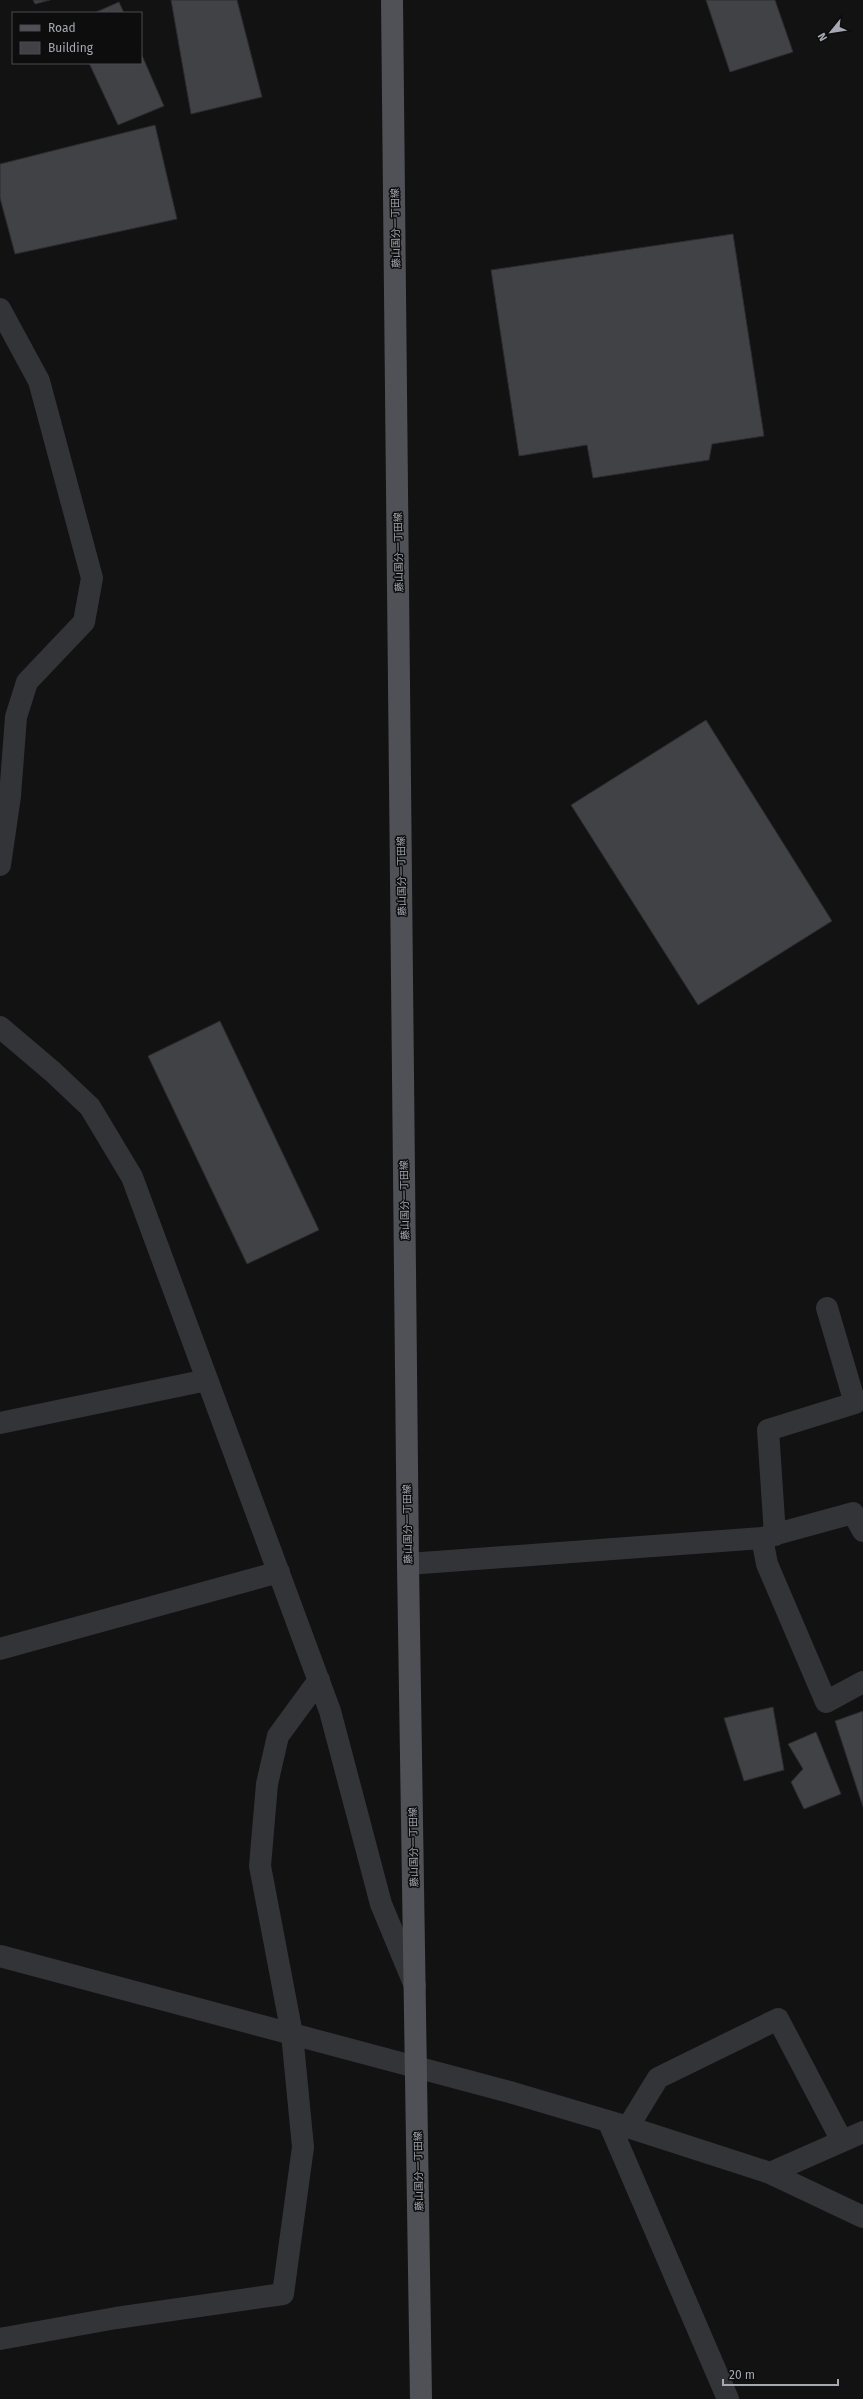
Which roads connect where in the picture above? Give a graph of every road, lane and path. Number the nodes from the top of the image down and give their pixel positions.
1 (392, 0) edge
2 (0, 309) edge
3 (0, 865) edge
4 (0, 1027) edge
5 (827, 1308) dead end
6 (208, 1380) junction
7 (0, 1423) edge
8 (863, 1531) edge
9 (768, 1537) junction
10 (408, 1564) junction
11 (279, 1572) junction
12 (0, 1649) edge
13 (319, 1680) junction
14 (863, 1682) edge
15 (0, 1956) edge
16 (415, 1987) junction
17 (292, 2034) junction
18 (417, 2068) junction
19 (619, 2125) junction
20 (863, 2132) edge
21 (842, 2141) junction
22 (770, 2173) junction
23 (863, 2217) edge
24 (0, 2339) edge
25 (421, 2399) edge
26 (728, 2399) edge

1 - 10 main road, 藤山国分一丁田線
2 - 3 street
4 - 6 street
5 - 9 street
6 - 7 street
6 - 11 street
8 - 9 street
9 - 10 street
9 - 14 street
10 - 16 main road, 藤山国分一丁田線
11 - 12 street
11 - 13 street
13 - 16 street
13 - 17 street
15 - 17 street
16 - 18 main road, 藤山国分一丁田線
17 - 18 street
17 - 24 street
18 - 19 street
18 - 25 main road, 藤山国分一丁田線
19 - 21 street
19 - 22 street
19 - 26 street
20 - 21 street
21 - 22 street
22 - 23 street

